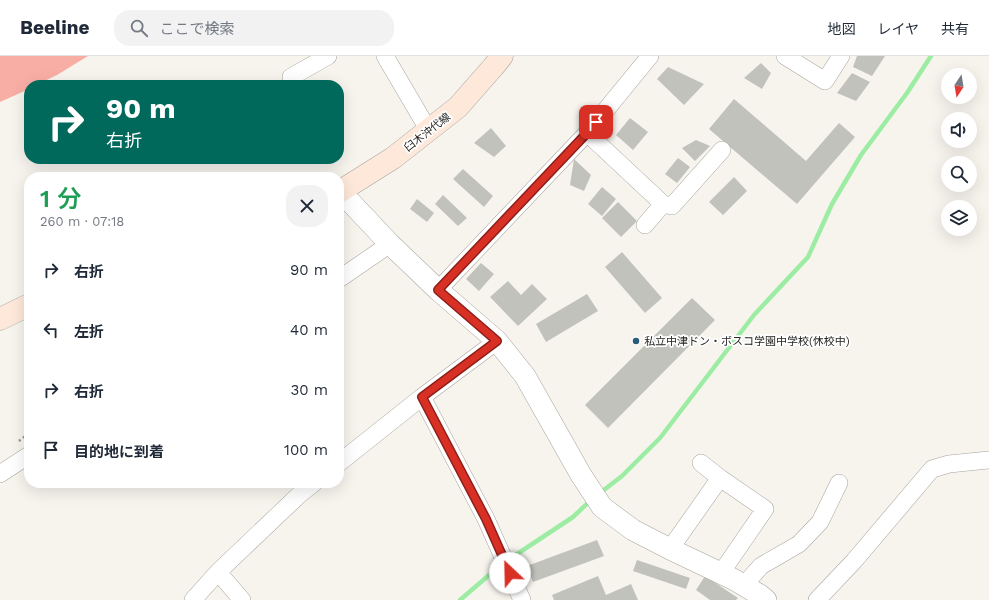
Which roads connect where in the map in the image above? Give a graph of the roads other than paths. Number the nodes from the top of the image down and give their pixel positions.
1 (328, 56) edge
2 (385, 56) edge
3 (502, 56) edge
4 (650, 56) edge
5 (784, 56) edge
6 (841, 56) edge
7 (291, 76) dead end
8 (428, 131) junction
9 (587, 133) junction
10 (722, 150) dead end
11 (344, 189) edge
12 (344, 196) edge
13 (663, 204) junction
14 (645, 225) dead end
15 (390, 244) junction
16 (344, 276) edge
17 (438, 290) junction
18 (24, 307) edge
19 (0, 319) edge
20 (497, 341) junction
21 (422, 397) junction
22 (24, 458) edge
23 (344, 459) edge
24 (989, 460) edge
25 (701, 463) dead end
26 (0, 474) edge
27 (720, 478) junction
28 (839, 483) dead end
29 (308, 488) edge
30 (670, 549) junction
31 (218, 572) junction
32 (721, 573) junction
33 (744, 585) junction
34 (193, 600) edge
35 (242, 600) edge
36 (522, 600) edge
37 (766, 600) edge
38 (817, 600) edge

1 - 7 street
2 - 8 street
3 - 8 main road, 臼木沖代線
4 - 9 street
5 - 6 street
8 - 11 main road, 臼木沖代線
9 - 13 street
9 - 17 street
10 - 13 street
12 - 15 street
13 - 14 street
15 - 16 street
15 - 17 street
17 - 20 street
18 - 19 main road
20 - 21 street
20 - 30 street
21 - 23 street
21 - 36 street
22 - 26 street
24 - 38 street
25 - 27 street
27 - 30 street
27 - 32 street
28 - 33 street
29 - 31 street
30 - 32 street
31 - 34 street
31 - 35 street
32 - 33 street
33 - 37 street

